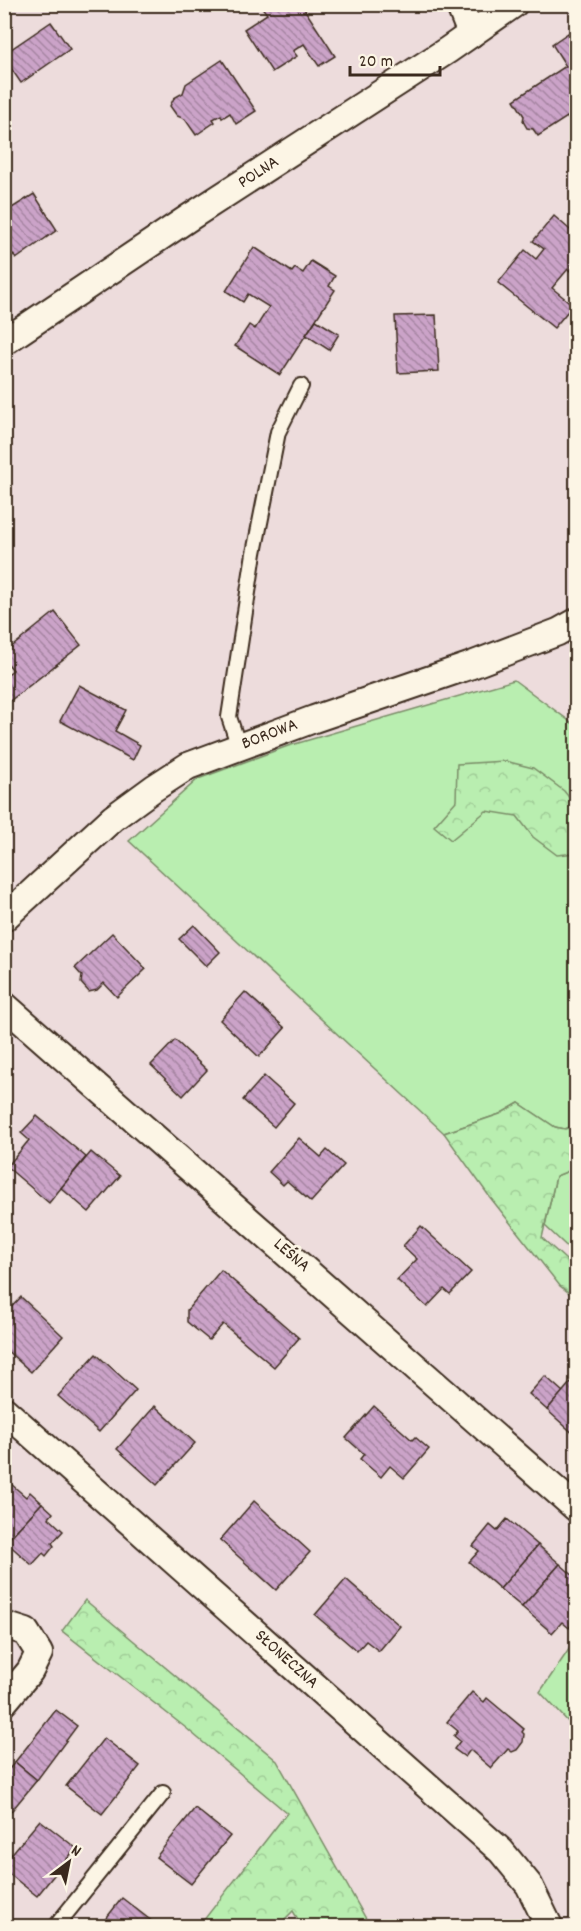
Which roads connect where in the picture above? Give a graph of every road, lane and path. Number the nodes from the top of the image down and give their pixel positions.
1 (459, 4) edge
2 (514, 4) edge
3 (471, 34) junction
4 (4, 342) edge
5 (301, 386) dead end
6 (576, 622) edge
7 (239, 747) junction
8 (4, 918) edge
9 (4, 1005) edge
10 (4, 1410) edge
11 (576, 1508) edge
12 (4, 1625) edge
13 (4, 1702) edge
14 (163, 1793) dead end
15 (56, 1926) edge
16 (549, 1926) edge

1 - 3 street
2 - 3 street, POLNA
3 - 4 street, POLNA
5 - 7 lane
6 - 7 street, BOROWA
7 - 8 street, BOROWA
9 - 11 street, LEŚNA
10 - 16 street, SŁONECZNA
12 - 13 street
14 - 15 lane

